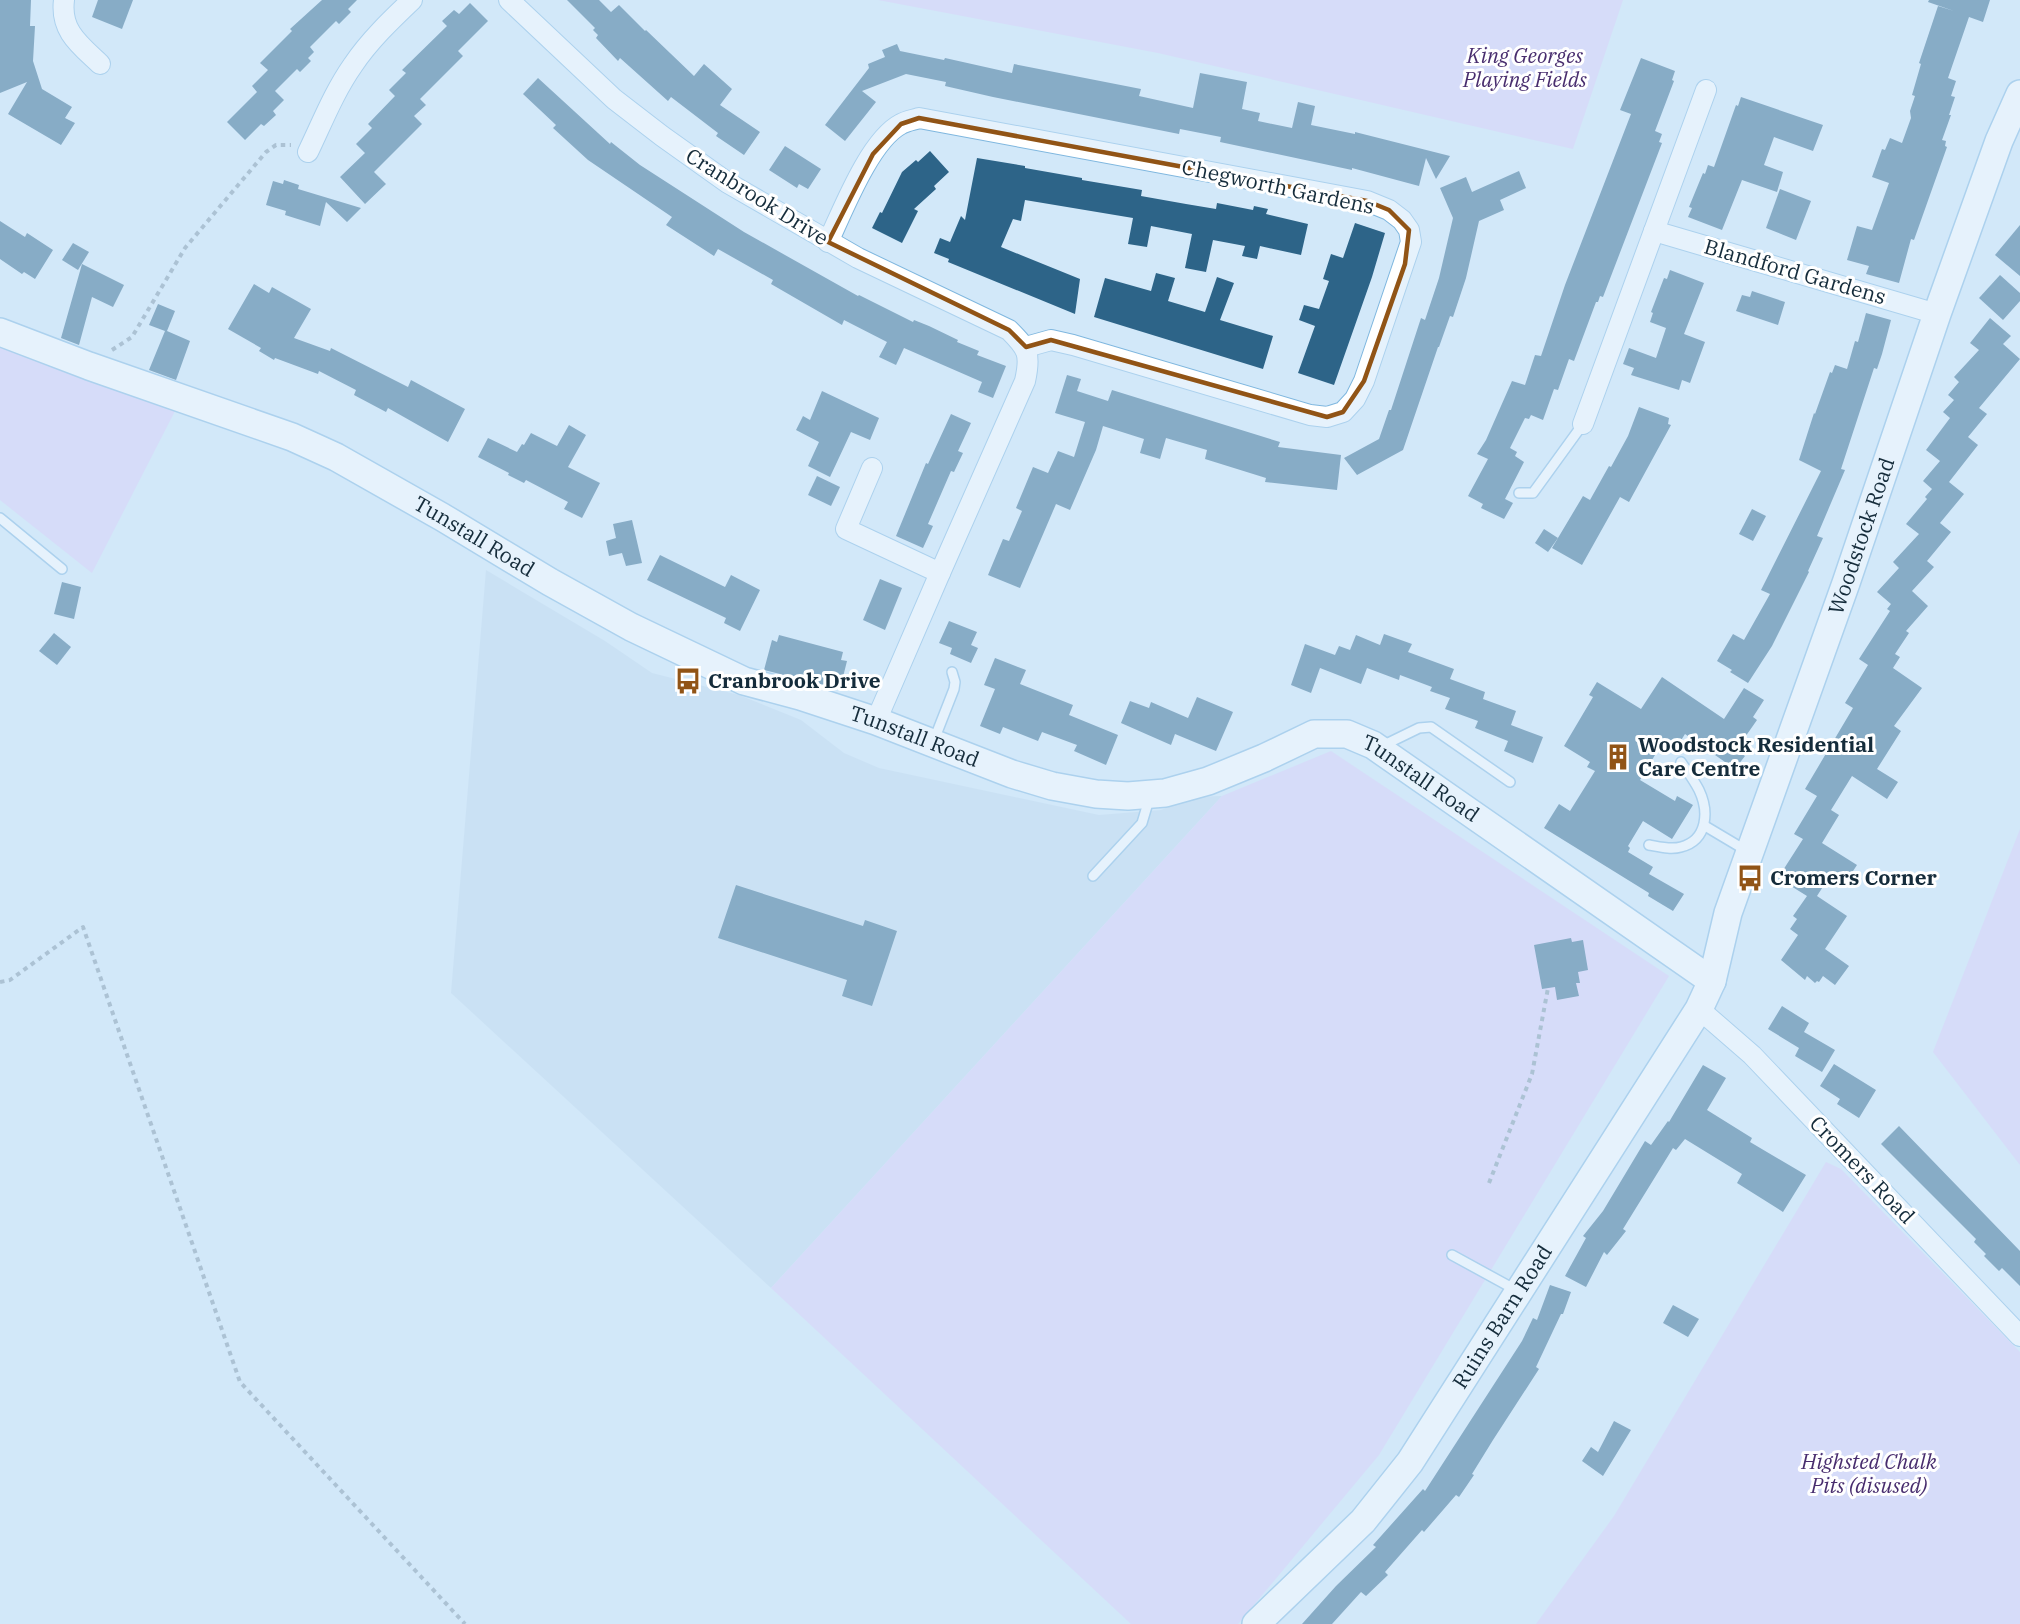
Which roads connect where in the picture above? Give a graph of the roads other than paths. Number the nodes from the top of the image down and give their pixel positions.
1 (64, 0) edge
2 (412, 0) edge
3 (509, 0) edge
4 (100, 64) dead end
5 (1706, 90) dead end
6 (2020, 93) edge
7 (309, 152) road end
8 (1654, 231) junction
9 (828, 242) junction
10 (1937, 314) junction
11 (0, 332) edge
12 (1026, 347) junction
13 (1583, 424) joint
14 (872, 468) dead end
15 (1519, 493) dead end
16 (0, 518) edge
17 (62, 569) dead end
18 (940, 573) junction
19 (952, 672) dead end
20 (876, 721) junction
21 (933, 742) junction
22 (1378, 748) junction
23 (1681, 762) dead end
24 (1510, 782) dead end
25 (1151, 794) junction
26 (1705, 826) junction
27 (1649, 845) dead end
28 (1749, 852) junction
29 (1093, 876) dead end
30 (1712, 981) junction
31 (1699, 1009) junction
32 (1452, 1256) dead end
33 (1518, 1291) junction
34 (2020, 1336) edge
35 (1256, 1624) edge

1 - 4 street
2 - 7 street
3 - 9 street, Cranbrook Drive
5 - 8 street
6 - 10 street, Woodstock Road
8 - 10 street, Blandford Gardens
8 - 13 street
9 - 12 street, Cranbrook Drive
9 - 12 street, Chegworth Gardens
10 - 28 street, Woodstock Road
11 - 20 street, Tunstall Road
12 - 18 street
13 - 15 lane
14 - 18 street
16 - 17 lane
18 - 20 street
19 - 21 lane
20 - 21 street, Tunstall Road
21 - 25 street, Tunstall Road
22 - 24 lane
22 - 25 street, Tunstall Road
22 - 30 street, Tunstall Road
23 - 26 lane
25 - 29 lane
26 - 27 lane
26 - 28 lane
28 - 30 street, Woodstock Road
30 - 31 street, Ruins Barn Road
31 - 33 street, Ruins Barn Road
31 - 34 street, Cromers Road
32 - 33 lane
33 - 35 street, Ruins Barn Road

